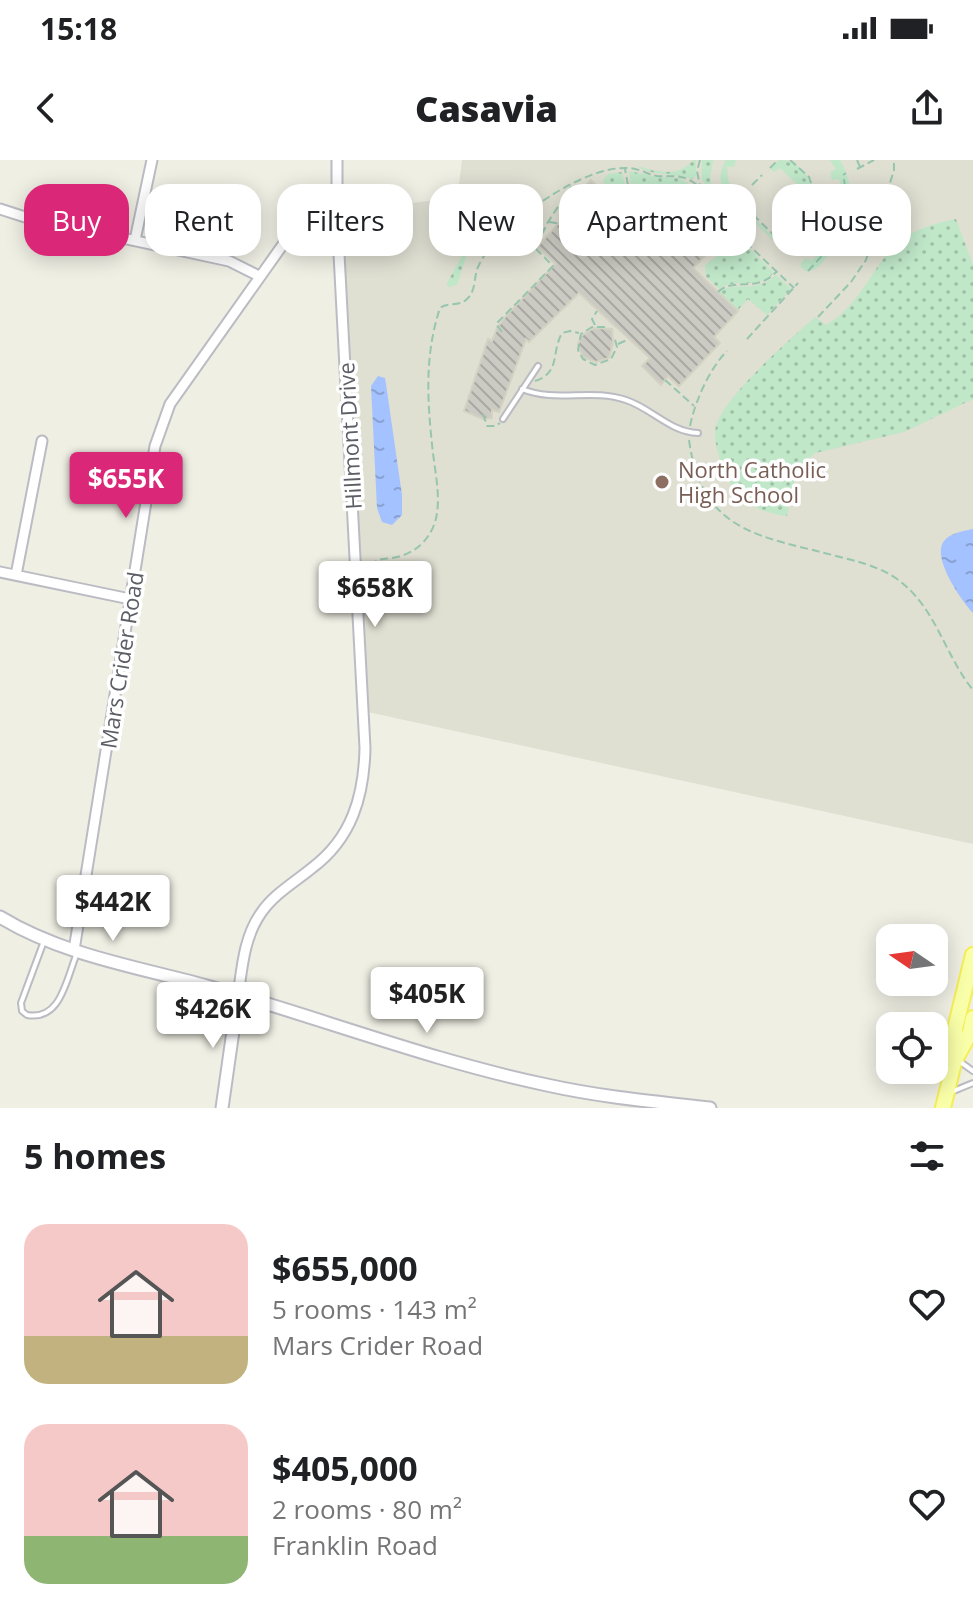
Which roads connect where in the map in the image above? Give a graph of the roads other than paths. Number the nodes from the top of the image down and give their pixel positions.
1 (152, 160) edge
2 (337, 160) edge
3 (337, 184) edge
4 (0, 209) edge
5 (135, 240) junction
6 (277, 252) edge
7 (339, 256) edge
8 (259, 276) junction
9 (538, 366) dead end
10 (522, 389) junction
11 (503, 419) road end
12 (698, 433) dead end
13 (42, 441) dead end
14 (0, 572) edge
15 (16, 575) junction
16 (130, 599) junction
17 (0, 917) edge
18 (44, 940) junction
19 (76, 950) junction
20 (973, 955) edge
21 (238, 996) junction
22 (973, 1018) edge
23 (955, 1058) junction
24 (973, 1071) edge
25 (973, 1083) edge
26 (945, 1102) edge
27 (222, 1108) edge
28 (710, 1108) edge

1 - 5 street
2 - 3 street
4 - 5 street
5 - 8 street
6 - 8 street, Mars Crider Road
7 - 21 street, Hillmont Drive
8 - 16 street, Mars Crider Road
9 - 10 lane
10 - 11 lane
10 - 12 lane
13 - 15 street
14 - 15 street
15 - 16 street
16 - 19 street, Mars Crider Road
17 - 18 street
18 - 19 street
18 - 19 lane
19 - 21 street
20 - 23 main road
21 - 27 street
21 - 28 street
22 - 23 main road
23 - 24 lane
23 - 26 main road
25 - 26 lane

